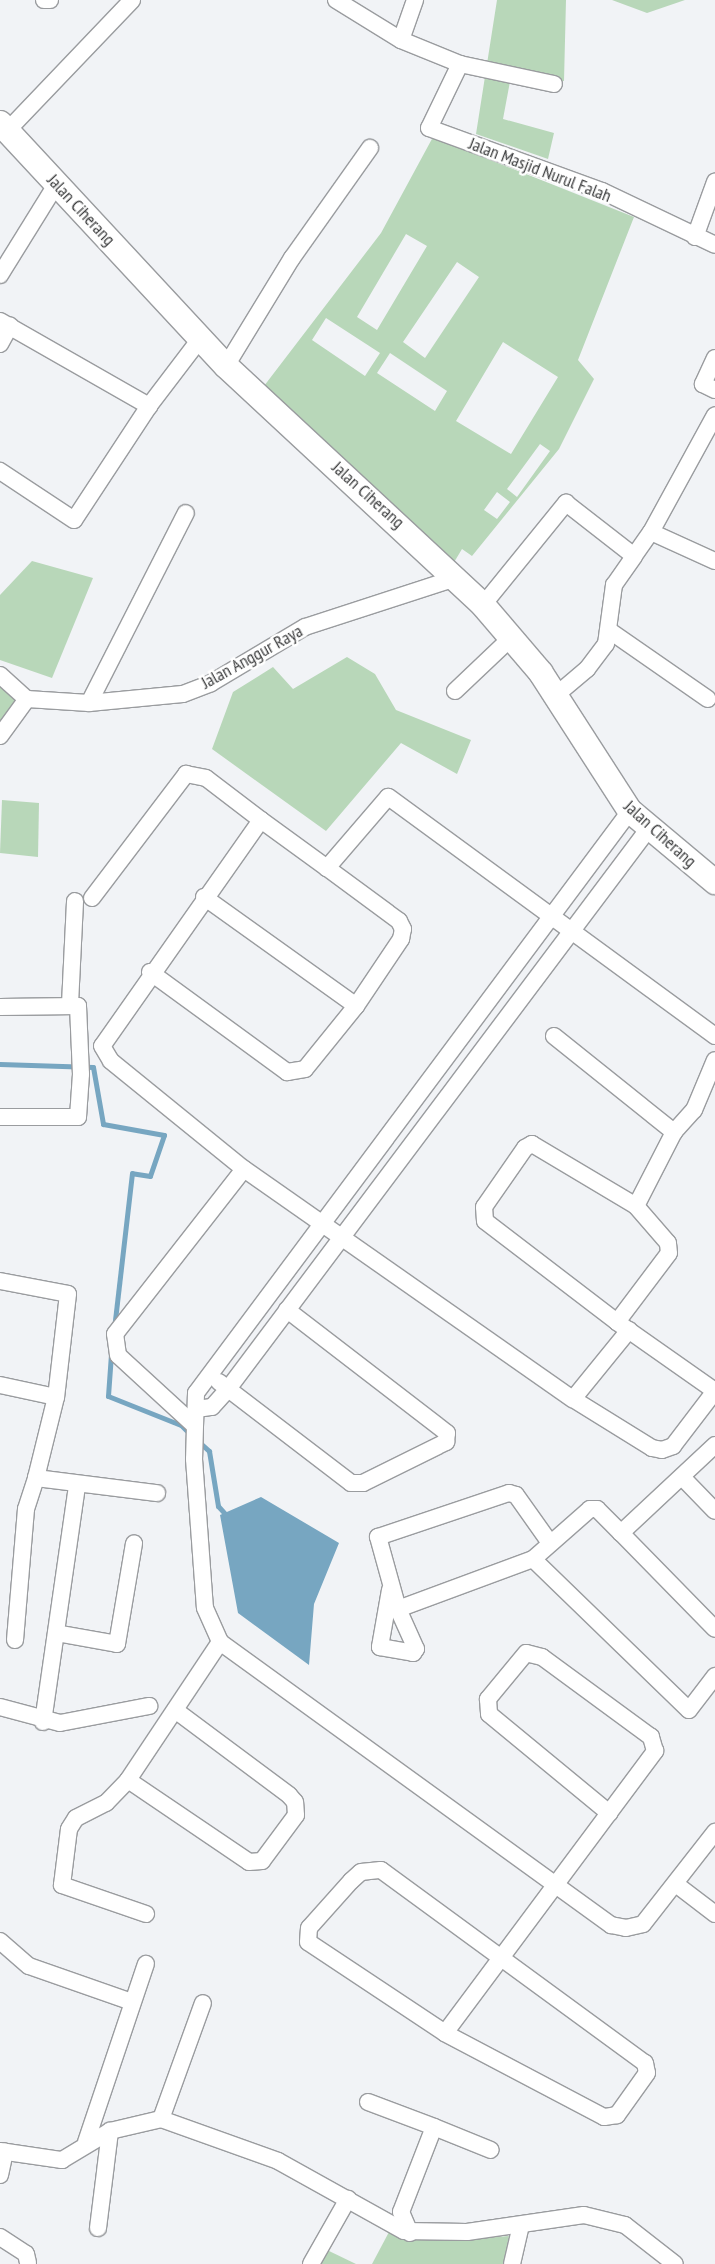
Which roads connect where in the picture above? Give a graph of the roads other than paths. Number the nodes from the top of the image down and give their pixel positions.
1 (44, 0) edge
2 (50, 0) edge
3 (132, 0) edge
4 (336, 0) edge
5 (415, 0) edge
6 (401, 40) junction
7 (460, 64) junction
8 (554, 84) dead end
9 (4, 127) edge
10 (370, 148) dead end
11 (715, 182) edge
12 (57, 183) junction
13 (695, 237) junction
14 (715, 245) edge
15 (0, 275) edge
16 (5, 323) edge
17 (200, 339) junction
18 (0, 344) edge
19 (715, 358) edge
20 (226, 366) junction
21 (709, 387) edge
22 (149, 406) junction
23 (715, 415) edge
24 (0, 471) edge
25 (186, 513) dead end
26 (651, 532) junction
27 (634, 556) junction
28 (715, 561) edge
29 (456, 578) junction
30 (483, 605) junction
31 (610, 631) junction
32 (512, 637) junction
33 (0, 675) edge
34 (455, 691) dead end
35 (555, 696) junction
36 (27, 699) junction
37 (708, 699) dead end
38 (89, 702) junction
39 (0, 736) edge
40 (630, 811) junction
41 (261, 820) junction
42 (649, 828) junction
43 (327, 868) junction
44 (715, 882) edge
45 (204, 897) junction
46 (92, 898) dead end
47 (74, 901) dead end
48 (554, 917) junction
49 (572, 930) junction
50 (150, 972) junction
51 (70, 1004) junction
52 (356, 1006) junction
53 (0, 1007) edge
54 (554, 1036) dead end
55 (715, 1036) edge
56 (715, 1060) edge
57 (0, 1117) edge
58 (674, 1132) junction
59 (244, 1169) junction
60 (636, 1206) junction
61 (323, 1225) junction
62 (340, 1238) junction
63 (0, 1282) edge
64 (287, 1310) junction
65 (623, 1326) junction
66 (210, 1376) junction
67 (0, 1385) edge
68 (228, 1388) junction
69 (56, 1397) junction
70 (573, 1399) junction
71 (197, 1409) junction
72 (194, 1427) junction
73 (715, 1445) edge
74 (682, 1477) junction
75 (36, 1478) junction
76 (77, 1486) junction
77 (157, 1492) dead end
78 (715, 1511) edge
79 (621, 1533) junction
80 (134, 1543) dead end
81 (550, 1543) junction
82 (533, 1559) junction
83 (390, 1589) junction
84 (398, 1609) junction
85 (715, 1629) edge
86 (56, 1633) junction
87 (15, 1640) dead end
88 (220, 1642) junction
89 (715, 1676) edge
90 (149, 1706) dead end
91 (0, 1707) edge
92 (175, 1710) junction
93 (43, 1722) junction
94 (128, 1780) junction
95 (609, 1813) junction
96 (715, 1832) edge
97 (559, 1885) junction
98 (677, 1885) junction
99 (146, 1914) dead end
100 (715, 1914) edge
101 (0, 1941) edge
102 (502, 1960) junction
103 (146, 1964) dead end
104 (132, 2002) junction
105 (203, 2003) dead end
106 (445, 2033) junction
107 (368, 2102) dead end
108 (161, 2119) junction
109 (434, 2127) junction
110 (110, 2131) junction
111 (86, 2142) junction
112 (491, 2150) dead end
113 (3, 2152) edge
114 (0, 2175) edge
115 (348, 2199) junction
116 (521, 2225) junction
117 (98, 2228) dead end
118 (410, 2232) junction
119 (0, 2237) edge
120 (29, 2264) edge
121 (311, 2264) edge
122 (512, 2264) edge
123 (675, 2264) edge

1 - 2 street
3 - 9 street
4 - 6 street
5 - 6 street
6 - 7 street
7 - 8 street
7 - 13 street, Jalan Masjid Nurul Falah
9 - 12 street, Jalan Ciherang
10 - 20 street
11 - 13 street
12 - 15 street
12 - 17 street, Jalan Ciherang
13 - 14 street, Jalan Masjid Nurul Falah
16 - 18 street
16 - 22 street
17 - 20 street, Jalan Ciherang
17 - 22 street
19 - 21 street
20 - 29 street, Jalan Ciherang
22 - 24 street
23 - 26 street
25 - 38 street
26 - 27 street
26 - 28 street
27 - 30 street
27 - 31 street
29 - 30 street, Jalan Ciherang
29 - 38 street, Jalan Anggur Raya
30 - 32 street, Jalan Ciherang
31 - 35 street
31 - 37 street
32 - 34 street
32 - 35 street, Jalan Ciherang
33 - 36 street
35 - 40 street, Jalan Ciherang
36 - 38 street, Jalan Anggur Raya
36 - 39 street
40 - 42 street, Jalan Ciherang
40 - 48 street
41 - 43 street
41 - 45 street
41 - 46 street
42 - 44 street, Jalan Ciherang
42 - 49 street
43 - 48 street
43 - 52 street
45 - 50 street
45 - 52 street
47 - 51 street
48 - 49 street
48 - 61 street
49 - 55 street
49 - 62 street
50 - 52 street
50 - 59 street
51 - 53 street
51 - 57 street
54 - 58 street
56 - 58 street
58 - 60 street
59 - 61 street
59 - 72 street
60 - 65 street
60 - 65 street
61 - 62 street
61 - 66 street
62 - 64 street
62 - 70 street
63 - 69 street
64 - 68 street
64 - 68 street
65 - 70 street
65 - 70 street
66 - 68 street
66 - 71 street
67 - 69 street
68 - 71 street
69 - 75 street
71 - 72 street
72 - 88 street
73 - 74 street
74 - 78 street
74 - 79 street
75 - 76 street
75 - 87 street
76 - 77 street
76 - 86 street
79 - 81 street
79 - 85 street
80 - 86 street
81 - 82 street
81 - 83 street
82 - 84 street
82 - 89 street
83 - 84 street
83 - 84 street
86 - 93 street
88 - 92 street
88 - 97 street
90 - 93 street
91 - 93 street
92 - 94 street
92 - 94 street
94 - 99 street
95 - 95 street
95 - 97 street
96 - 98 street
97 - 98 street
97 - 102 street
98 - 100 street
101 - 104 street
102 - 106 street
102 - 106 street
102 - 106 street
103 - 104 street
104 - 111 street
105 - 108 street
107 - 109 street
108 - 110 street
108 - 115 street
109 - 112 street
109 - 118 street
110 - 111 street
110 - 117 street
111 - 113 street
113 - 114 street
115 - 118 street
115 - 121 street
116 - 118 street
116 - 122 street
116 - 123 street
119 - 120 street

